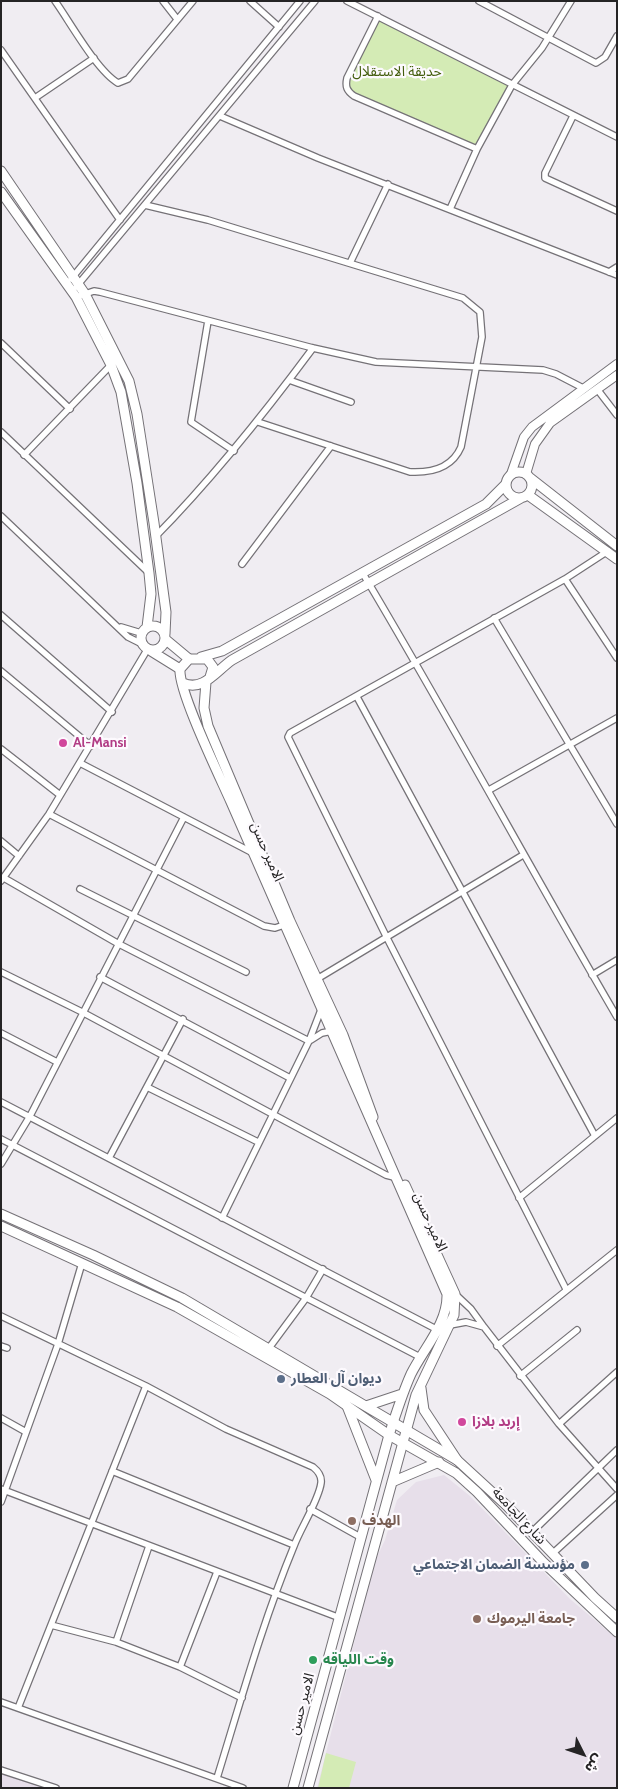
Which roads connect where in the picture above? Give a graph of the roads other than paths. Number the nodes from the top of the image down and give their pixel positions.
1 (55, 1) edge
2 (163, 1) edge
3 (194, 1) edge
4 (250, 1) edge
5 (300, 1) edge
6 (315, 1) edge
7 (347, 1) edge
8 (479, 1) edge
9 (571, 1) edge
10 (378, 16) junction
11 (177, 19) junction
12 (279, 27) junction
13 (617, 36) edge
14 (548, 38) junction
15 (1, 50) edge
16 (94, 58) junction
17 (512, 85) junction
18 (35, 98) junction
19 (220, 116) junction
20 (573, 116) junction
21 (617, 137) edge
22 (477, 149) junction
23 (1, 171) edge
24 (388, 184) junction
25 (1, 192) edge
26 (145, 205) junction
27 (450, 209) junction
28 (617, 211) edge
29 (120, 220) junction
30 (350, 263) junction
31 (617, 267) edge
32 (609, 272) junction
33 (617, 275) edge
34 (76, 280) junction
35 (71, 291) junction
36 (85, 294) junction
37 (208, 321) junction
38 (1, 342) edge
39 (313, 348) junction
40 (617, 364) edge
41 (111, 365) junction
42 (476, 368) junction
43 (617, 375) edge
44 (289, 380) junction
45 (583, 388) junction
46 (597, 389) junction
47 (350, 402) dead end
48 (70, 409) junction
49 (617, 415) edge
50 (258, 422) junction
51 (1, 432) edge
52 (331, 446) junction
53 (234, 451) junction
54 (24, 455) junction
55 (511, 474) junction
56 (528, 476) junction
57 (506, 484) junction
58 (524, 497) junction
59 (1, 516) edge
60 (154, 523) junction
61 (141, 524) junction
62 (155, 537) junction
63 (617, 546) edge
64 (608, 552) junction
65 (617, 559) edge
66 (242, 564) dead end
67 (362, 572) junction
68 (149, 573) junction
69 (565, 579) junction
70 (368, 582) junction
71 (1, 615) edge
72 (494, 618) junction
73 (119, 626) junction
74 (144, 630) junction
75 (165, 636) junction
76 (147, 648) junction
77 (195, 658) junction
78 (617, 658) edge
79 (417, 662) junction
80 (180, 669) junction
81 (1, 671) edge
82 (208, 680) junction
83 (183, 683) junction
84 (357, 697) junction
85 (112, 712) junction
86 (617, 718) edge
87 (91, 746) junction
88 (570, 746) junction
89 (1, 749) edge
90 (80, 763) junction
91 (489, 790) junction
92 (60, 795) junction
93 (49, 814) junction
94 (184, 817) junction
95 (617, 824) edge
96 (1, 841) edge
97 (251, 852) junction
98 (523, 855) junction
99 (19, 856) junction
100 (155, 871) junction
101 (2, 879) edge
102 (80, 889) dead end
103 (461, 891) junction
104 (132, 915) junction
105 (287, 923) junction
106 (386, 936) junction
107 (117, 943) junction
108 (617, 960) edge
109 (1, 972) edge
110 (246, 972) dead end
111 (592, 975) junction
112 (100, 977) junction
113 (317, 979) junction
114 (322, 1009) junction
115 (82, 1012) junction
116 (617, 1017) edge
117 (183, 1019) junction
118 (332, 1031) junction
119 (1, 1033) edge
120 (309, 1041) junction
121 (164, 1056) junction
122 (57, 1062) junction
123 (290, 1078) junction
124 (147, 1087) junction
125 (1, 1102) edge
126 (272, 1114) junction
127 (30, 1116) junction
128 (617, 1118) edge
129 (594, 1136) junction
130 (1, 1139) edge
131 (258, 1142) junction
132 (13, 1145) junction
133 (109, 1158) junction
134 (1, 1164) edge
135 (394, 1177) junction
136 (519, 1198) junction
137 (1, 1214) edge
138 (222, 1218) junction
139 (1, 1226) edge
140 (617, 1250) edge
141 (82, 1263) junction
142 (323, 1269) junction
143 (566, 1289) junction
144 (455, 1294) junction
145 (306, 1298) junction
146 (1, 1316) edge
147 (450, 1325) junction
148 (484, 1327) junction
149 (436, 1329) junction
150 (577, 1330) dead end
151 (58, 1344) junction
152 (497, 1346) junction
153 (269, 1348) junction
154 (420, 1358) junction
155 (617, 1372) edge
156 (520, 1376) junction
157 (421, 1384) junction
158 (146, 1386) junction
159 (402, 1394) junction
160 (347, 1406) junction
161 (366, 1406) junction
162 (1, 1418) edge
163 (393, 1423) junction
164 (559, 1424) junction
165 (407, 1431) junction
166 (26, 1432) junction
167 (389, 1435) junction
168 (403, 1443) junction
169 (617, 1450) edge
170 (457, 1460) junction
171 (439, 1462) junction
172 (598, 1468) junction
173 (112, 1470) junction
174 (376, 1480) junction
175 (392, 1482) junction
176 (617, 1489) edge
177 (3, 1490) edge
178 (617, 1495) edge
179 (1, 1502) edge
180 (310, 1509) junction
181 (92, 1525) junction
182 (532, 1532) junction
183 (362, 1538) junction
184 (294, 1545) junction
185 (149, 1546) junction
186 (552, 1554) junction
187 (217, 1572) junction
188 (275, 1594) junction
189 (340, 1618) junction
190 (617, 1618) edge
191 (51, 1625) junction
192 (617, 1632) edge
193 (116, 1642) junction
194 (180, 1667) junction
195 (242, 1698) junction
196 (1, 1702) edge
197 (18, 1708) junction
198 (1, 1770) edge
199 (217, 1778) junction
200 (56, 1788) edge
201 (243, 1788) edge
202 (293, 1788) edge
203 (308, 1788) edge

1 - 16 street
2 - 11 street
3 - 11 street
4 - 12 street
5 - 12 street
6 - 19 street
7 - 10 street
8 - 14 street
9 - 14 street
10 - 17 street
10 - 22 street
11 - 16 street
12 - 29 street
13 - 14 street
14 - 17 street
15 - 18 street
16 - 18 street
17 - 20 street
17 - 22 street
18 - 29 street
19 - 24 street
19 - 26 street
20 - 21 street
20 - 28 street
22 - 27 street
23 - 34 main road
24 - 27 street
24 - 30 street
25 - 35 main road
26 - 30 street
26 - 34 street
27 - 32 street
29 - 34 street
30 - 42 street
31 - 32 street
32 - 33 street
34 - 35 street
34 - 35 street
34 - 36 main road
35 - 36 street
35 - 41 main road
36 - 37 street
36 - 60 main road
37 - 39 street
37 - 53 street
38 - 48 street
39 - 42 street
39 - 44 street
40 - 45 street
41 - 48 street
41 - 61 main road
42 - 45 street
42 - 52 street
43 - 46 street
44 - 47 street
44 - 50 street
45 - 55 street
46 - 49 street
46 - 56 street
48 - 54 street
50 - 52 street
50 - 53 street
51 - 54 street
52 - 66 street
53 - 62 street
54 - 68 street
55 - 56 main road
55 - 57 main road
56 - 58 main road
56 - 63 main road
57 - 58 main road
57 - 67 main road
58 - 64 main road
58 - 70 main road
59 - 73 street
60 - 61 main road
60 - 62 main road
61 - 68 main road
62 - 75 main road
64 - 65 main road
64 - 69 street
67 - 70 street
67 - 77 main road
68 - 74 main road
69 - 72 street
69 - 78 street
70 - 79 street
70 - 82 main road
71 - 85 street
72 - 79 street
72 - 88 street
73 - 74 street
73 - 76 street
74 - 75 main road
74 - 76 main road
75 - 76 main road
75 - 77 main road
76 - 80 main road
76 - 85 street
77 - 80 main road
77 - 82 main road, الامير حسن
79 - 84 street
79 - 91 street
80 - 83 main road
81 - 87 street
82 - 83 main road
82 - 105 main road, الامير حسن
83 - 97 main road, الامير حسن
84 - 103 street
84 - 106 street
85 - 87 street
86 - 88 street
87 - 90 street
88 - 91 street
88 - 95 street
89 - 92 street
90 - 92 street
90 - 94 street
91 - 98 street
92 - 93 street
93 - 99 street
93 - 100 street
94 - 97 street
94 - 100 street
96 - 99 street
97 - 105 main road, الامير حسن
98 - 103 street
98 - 111 street
99 - 101 street
100 - 104 street
100 - 105 street
101 - 107 street
102 - 104 street
103 - 106 street
103 - 129 street
104 - 107 street
104 - 110 street
105 - 113 main road, الامير حسن
105 - 114 main road, الامير حسن
106 - 113 street
106 - 136 street
107 - 112 street
107 - 120 street
108 - 111 street
109 - 115 street
111 - 116 street
112 - 115 street
112 - 117 street
113 - 144 main road, الامير حسن
114 - 118 main road, الامير حسن
114 - 120 street
115 - 121 street
115 - 122 street
117 - 121 street
117 - 123 street
118 - 120 street
118 - 135 main road, الامير حسن
119 - 122 street
120 - 123 street
121 - 124 street
121 - 126 street
122 - 127 street
123 - 126 street
124 - 131 street
124 - 133 street
125 - 127 street
126 - 131 street
126 - 135 street
127 - 132 street
127 - 133 street
128 - 129 street
129 - 136 street
130 - 132 street
131 - 138 street
132 - 134 street
132 - 145 street
133 - 138 street
135 - 149 main road, الامير حسن
136 - 143 street
137 - 153 main road, شارع الجامعة
138 - 142 street
139 - 141 main road, شارع الجامعة
140 - 143 street
141 - 151 street
141 - 160 main road, شارع الجامعة
142 - 145 street
142 - 149 street
143 - 152 street
144 - 147 main road, الامير حسن
144 - 148 street
145 - 153 street
145 - 154 street
146 - 151 street
147 - 148 street
147 - 157 main road, الامير حسن
148 - 152 street
149 - 154 main road, الامير حسن
150 - 156 street
151 - 158 street
151 - 166 street
152 - 156 street
153 - 161 main road, شارع الجامعة
154 - 159 main road, الامير حسن
155 - 164 street
156 - 164 street
157 - 165 main road, الامير حسن
157 - 170 main road
158 - 173 street
158 - 180 street
159 - 161 main road
159 - 163 main road, الامير حسن
160 - 167 main road, شارع الجامعة
160 - 174 main road
161 - 163 main road, شارع الجامعة
162 - 166 street
163 - 165 main road, شارع الجامعة
163 - 167 main road, الامير حسن
164 - 172 street
165 - 168 main road, الامير حسن
165 - 170 main road, شارع الجامعة
166 - 177 street
167 - 168 main road, شارع الجامعة
167 - 174 main road, الامير حسن
168 - 171 main road, شارع الجامعة
168 - 175 main road, الامير حسن
169 - 172 street
170 - 182 main road, شارع الجامعة
171 - 175 main road
171 - 192 main road, شارع الجامعة
172 - 176 street
172 - 182 street
173 - 181 street
173 - 184 street
174 - 183 main road, الامير حسن
175 - 203 main road, الامير حسن
177 - 179 street
177 - 181 street
178 - 186 street
180 - 183 street
180 - 184 street
181 - 185 street
181 - 191 street
182 - 186 main road, شارع الجامعة
183 - 189 main road, الامير حسن
184 - 188 street
185 - 187 street
185 - 193 street
186 - 190 main road, شارع الجامعة
187 - 188 street
187 - 194 street
188 - 189 street
188 - 195 street
189 - 202 main road, الامير حسن
191 - 193 street
191 - 197 street
193 - 194 street
194 - 195 street
195 - 199 street
196 - 197 street
197 - 199 street
198 - 200 street
199 - 201 street

